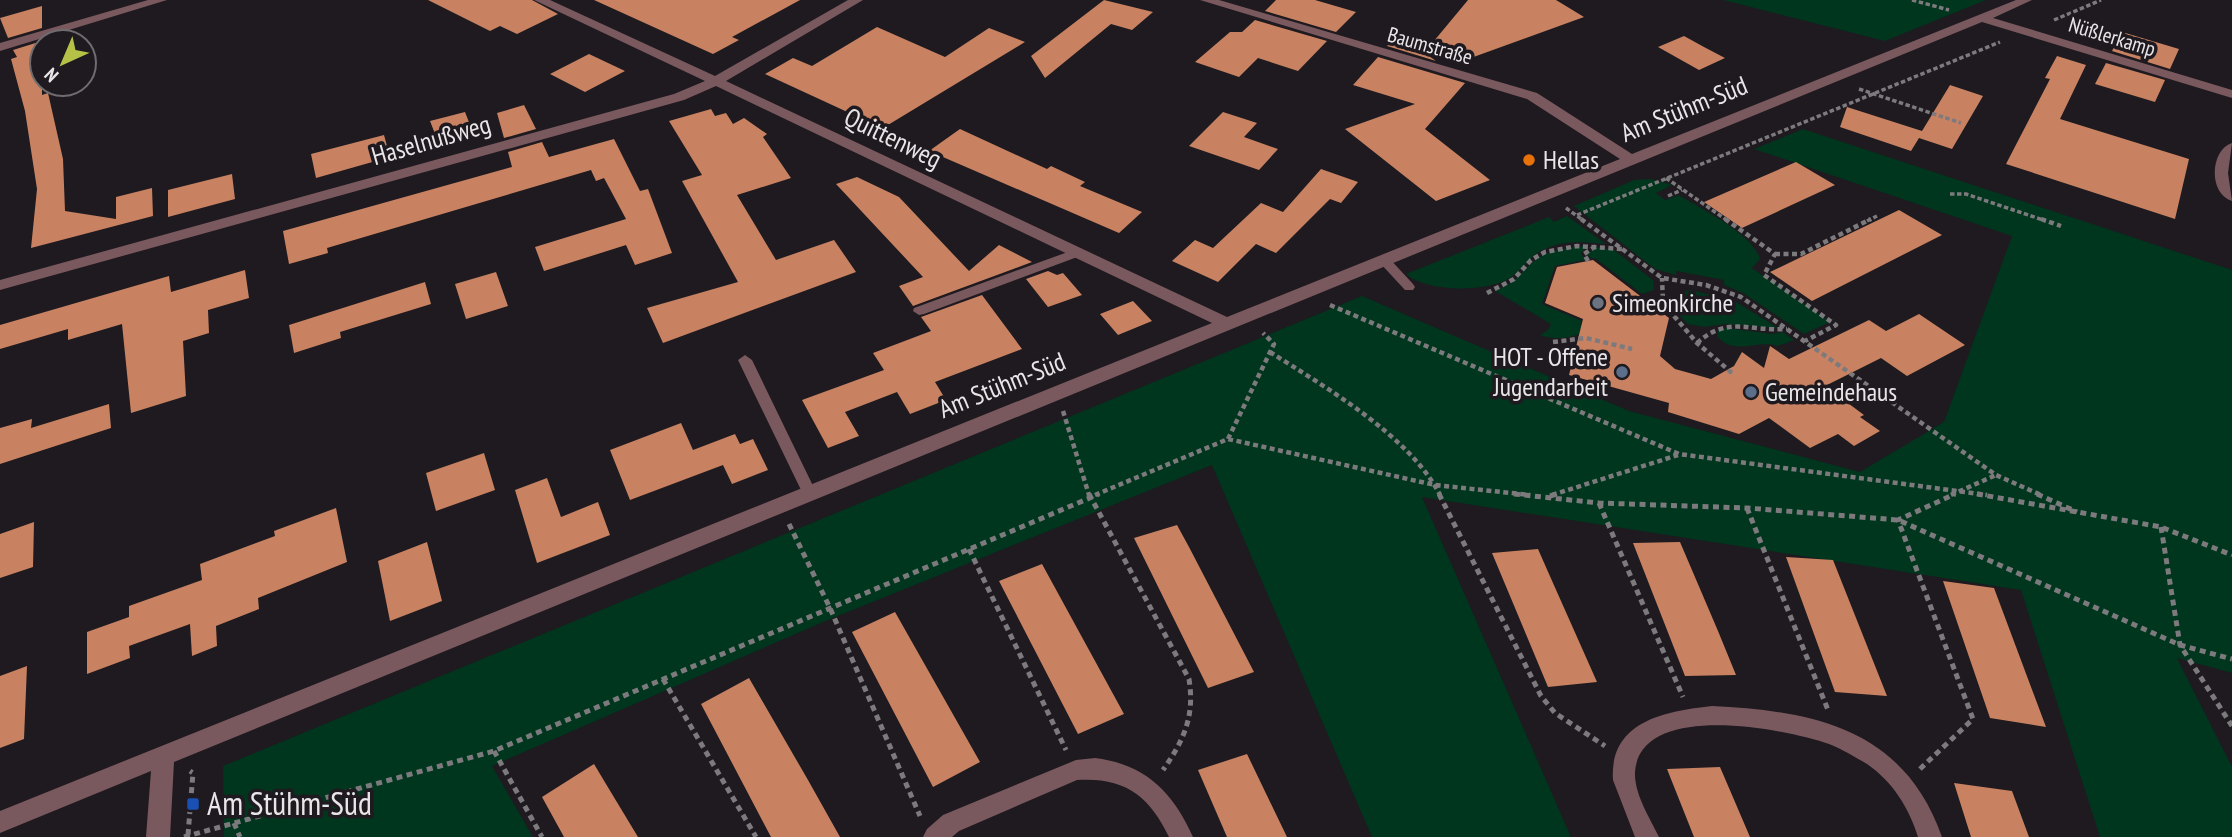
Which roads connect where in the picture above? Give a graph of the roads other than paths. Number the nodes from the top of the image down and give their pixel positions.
1 (161, 0) edge
2 (540, 0) edge
3 (857, 0) edge
4 (1206, 0) edge
5 (2026, 0) edge
6 (1981, 18) junction
7 (0, 47) edge
8 (716, 81) junction
9 (2232, 94) edge
10 (2232, 147) edge
11 (1629, 159) junction
12 (2232, 197) edge
13 (1076, 253) junction
14 (1384, 260) junction
15 (0, 285) edge
16 (1409, 286) dead end
17 (919, 311) dead end
18 (1225, 323) junction
19 (745, 360) dead end
20 (810, 492) junction
21 (163, 755) junction
22 (0, 822) edge
23 (937, 835) edge
24 (158, 837) edge
25 (1181, 837) edge
26 (1647, 837) edge
27 (1930, 837) edge

1 - 7 street
2 - 8 street, Quittenweg
3 - 8 street, Haselnußweg
4 - 11 street, Baumstraße
5 - 6 street, Am Stühm-Süd
6 - 9 street, Nüßlerkamp
6 - 11 street, Am Stühm-Süd
8 - 13 street, Quittenweg
8 - 15 street, Haselnußweg
10 - 12 street
11 - 14 street, Am Stühm-Süd
13 - 17 lane
13 - 18 street, Quittenweg
14 - 16 lane
14 - 18 street, Am Stühm-Süd
18 - 20 street, Am Stühm-Süd
19 - 20 lane
20 - 21 street, Am Stühm-Süd
21 - 22 street, Am Stühm-Süd
21 - 24 street
23 - 25 street
26 - 27 street

